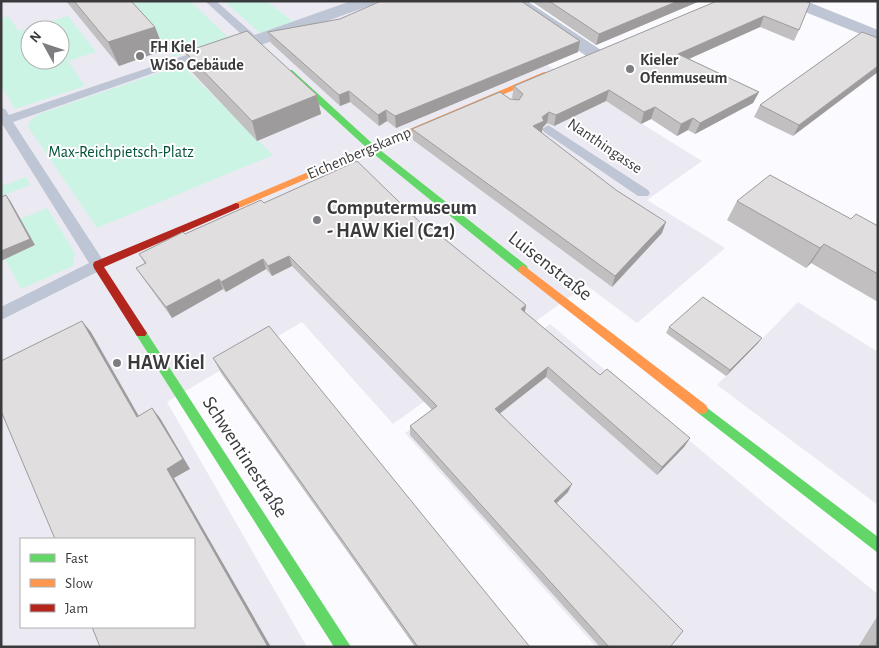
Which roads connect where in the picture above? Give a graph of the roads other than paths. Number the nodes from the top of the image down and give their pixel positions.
1 (210, 1) edge
2 (368, 1) edge
3 (515, 1) edge
4 (790, 1) edge
5 (878, 36) edge
6 (252, 41) joint
7 (222, 46) edge
8 (593, 55) edge
9 (277, 61) edge
10 (556, 70) edge
11 (497, 94) junction
12 (508, 102) edge
13 (4, 116) edge
14 (548, 129) edge
15 (372, 148) junction
16 (643, 192) dead end
17 (98, 266) junction
18 (1, 314) edge
19 (878, 546) edge
20 (342, 647) edge

1 - 6 lane
2 - 6 street
3 - 8 street
4 - 5 street
7 - 13 lane
9 - 15 street, Luisenstraße
10 - 11 street, Eichenbergskamp
11 - 12 lane
11 - 15 street, Eichenbergskamp
13 - 17 lane, Schwentinestraße
14 - 16 lane, Nanthingasse
15 - 17 street, Eichenbergskamp
15 - 19 street, Luisenstraße
17 - 18 lane, Eichenbergskamp
17 - 20 street, Schwentinestraße

